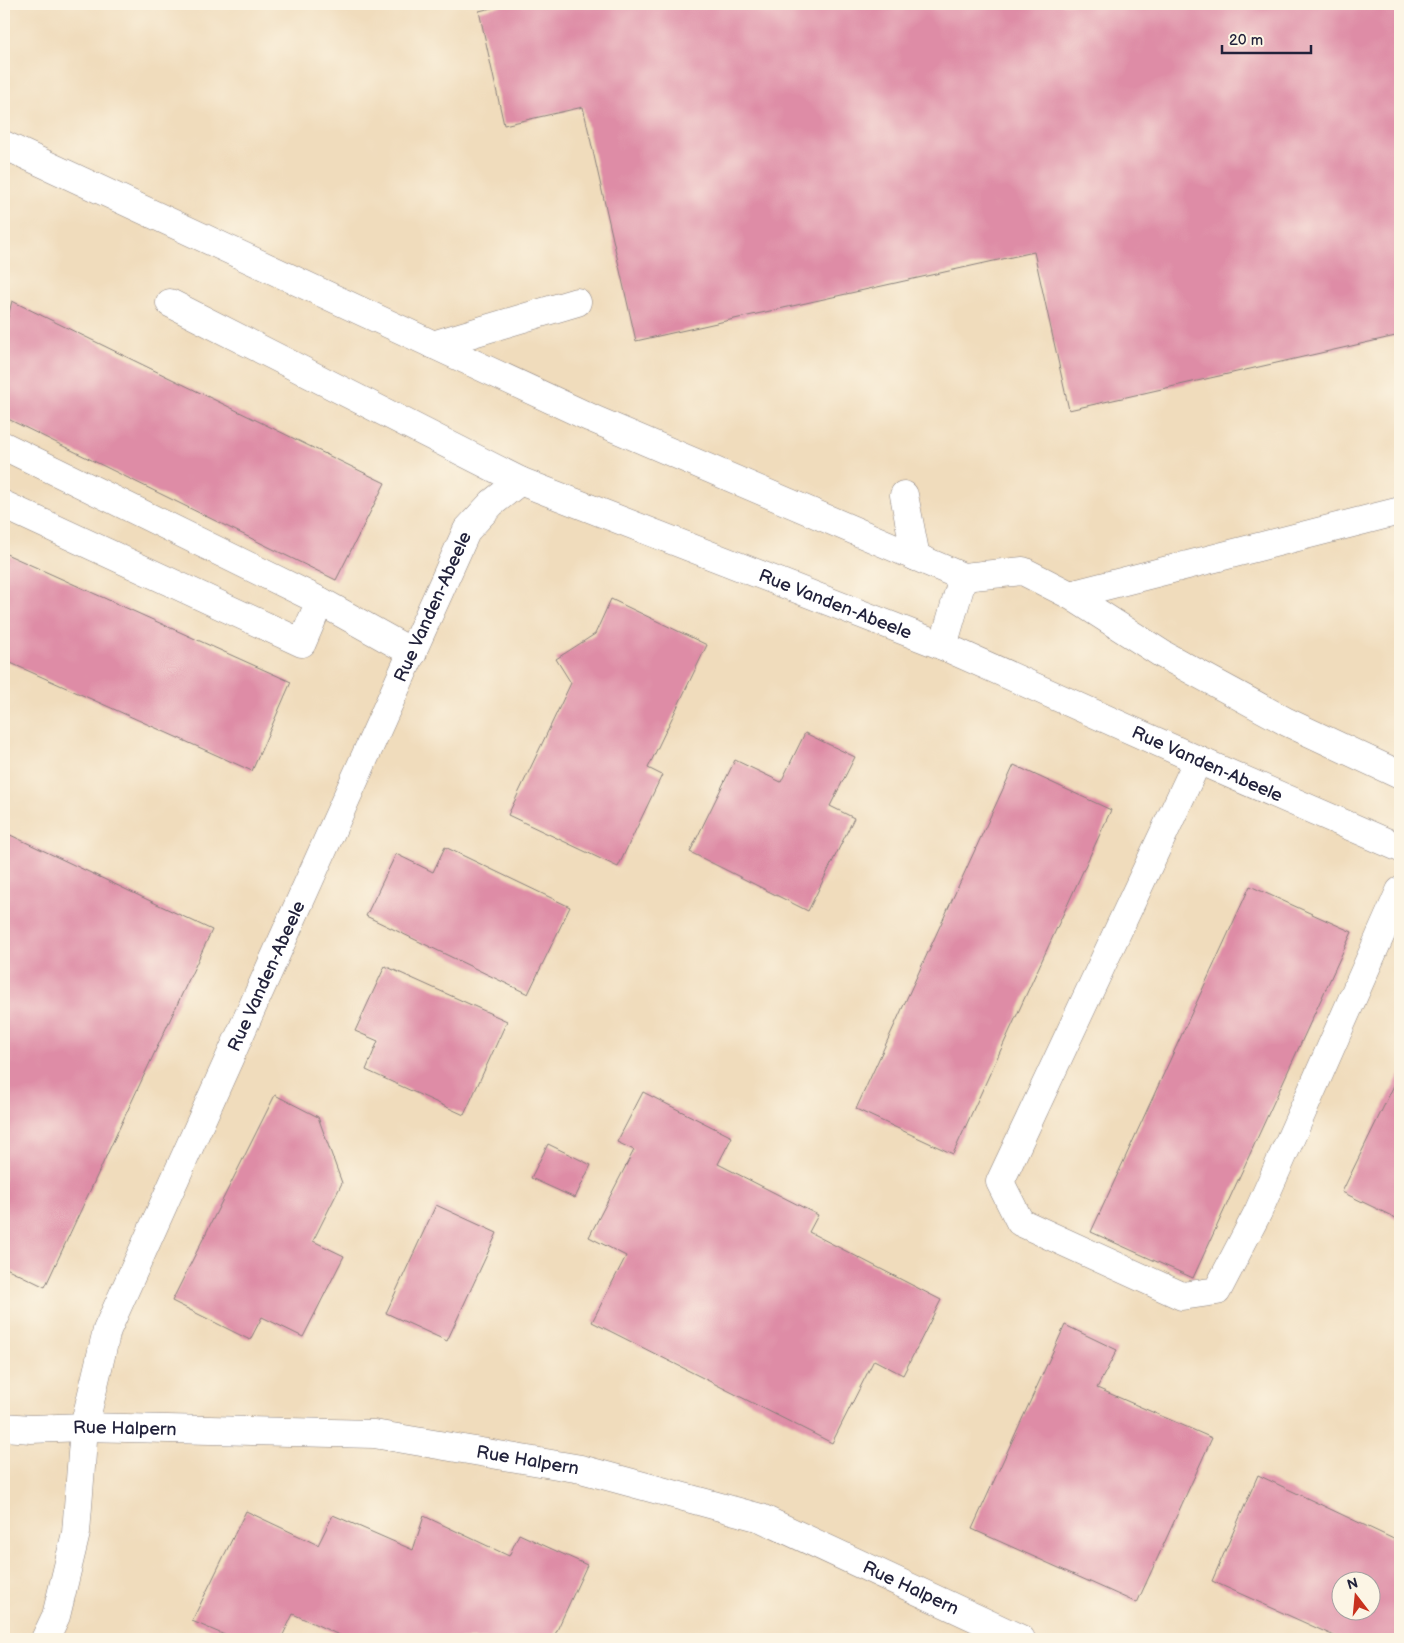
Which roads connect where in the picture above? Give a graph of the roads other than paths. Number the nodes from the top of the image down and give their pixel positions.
1 (4, 145) edge
2 (577, 302) dead end
3 (170, 303) dead end
4 (433, 345) junction
5 (4, 446) edge
6 (520, 481) junction
7 (904, 495) dead end
8 (4, 505) edge
9 (1400, 511) edge
10 (916, 557) junction
11 (963, 578) junction
12 (1070, 595) junction
13 (320, 601) junction
14 (943, 646) junction
15 (413, 653) junction
16 (1198, 760) junction
17 (1400, 775) edge
18 (1400, 848) edge
19 (1400, 891) edge
20 (4, 1427) edge
21 (84, 1427) junction
22 (45, 1639) edge
23 (1021, 1639) edge

1 - 4 street
2 - 4 street
3 - 6 street
4 - 10 street
5 - 13 street
6 - 14 street, Rue Vanden-Abeele
6 - 15 street, Rue Vanden-Abeele
7 - 10 street
8 - 13 street
9 - 12 street
10 - 11 street
11 - 12 street
11 - 14 street
12 - 17 street
13 - 15 street
14 - 16 street, Rue Vanden-Abeele
15 - 21 street, Rue Vanden-Abeele
16 - 18 street, Rue Vanden-Abeele
16 - 19 street
20 - 21 street, Rue Halpern
21 - 22 street, Rue Vanden-Abeele
21 - 23 street, Rue Halpern

